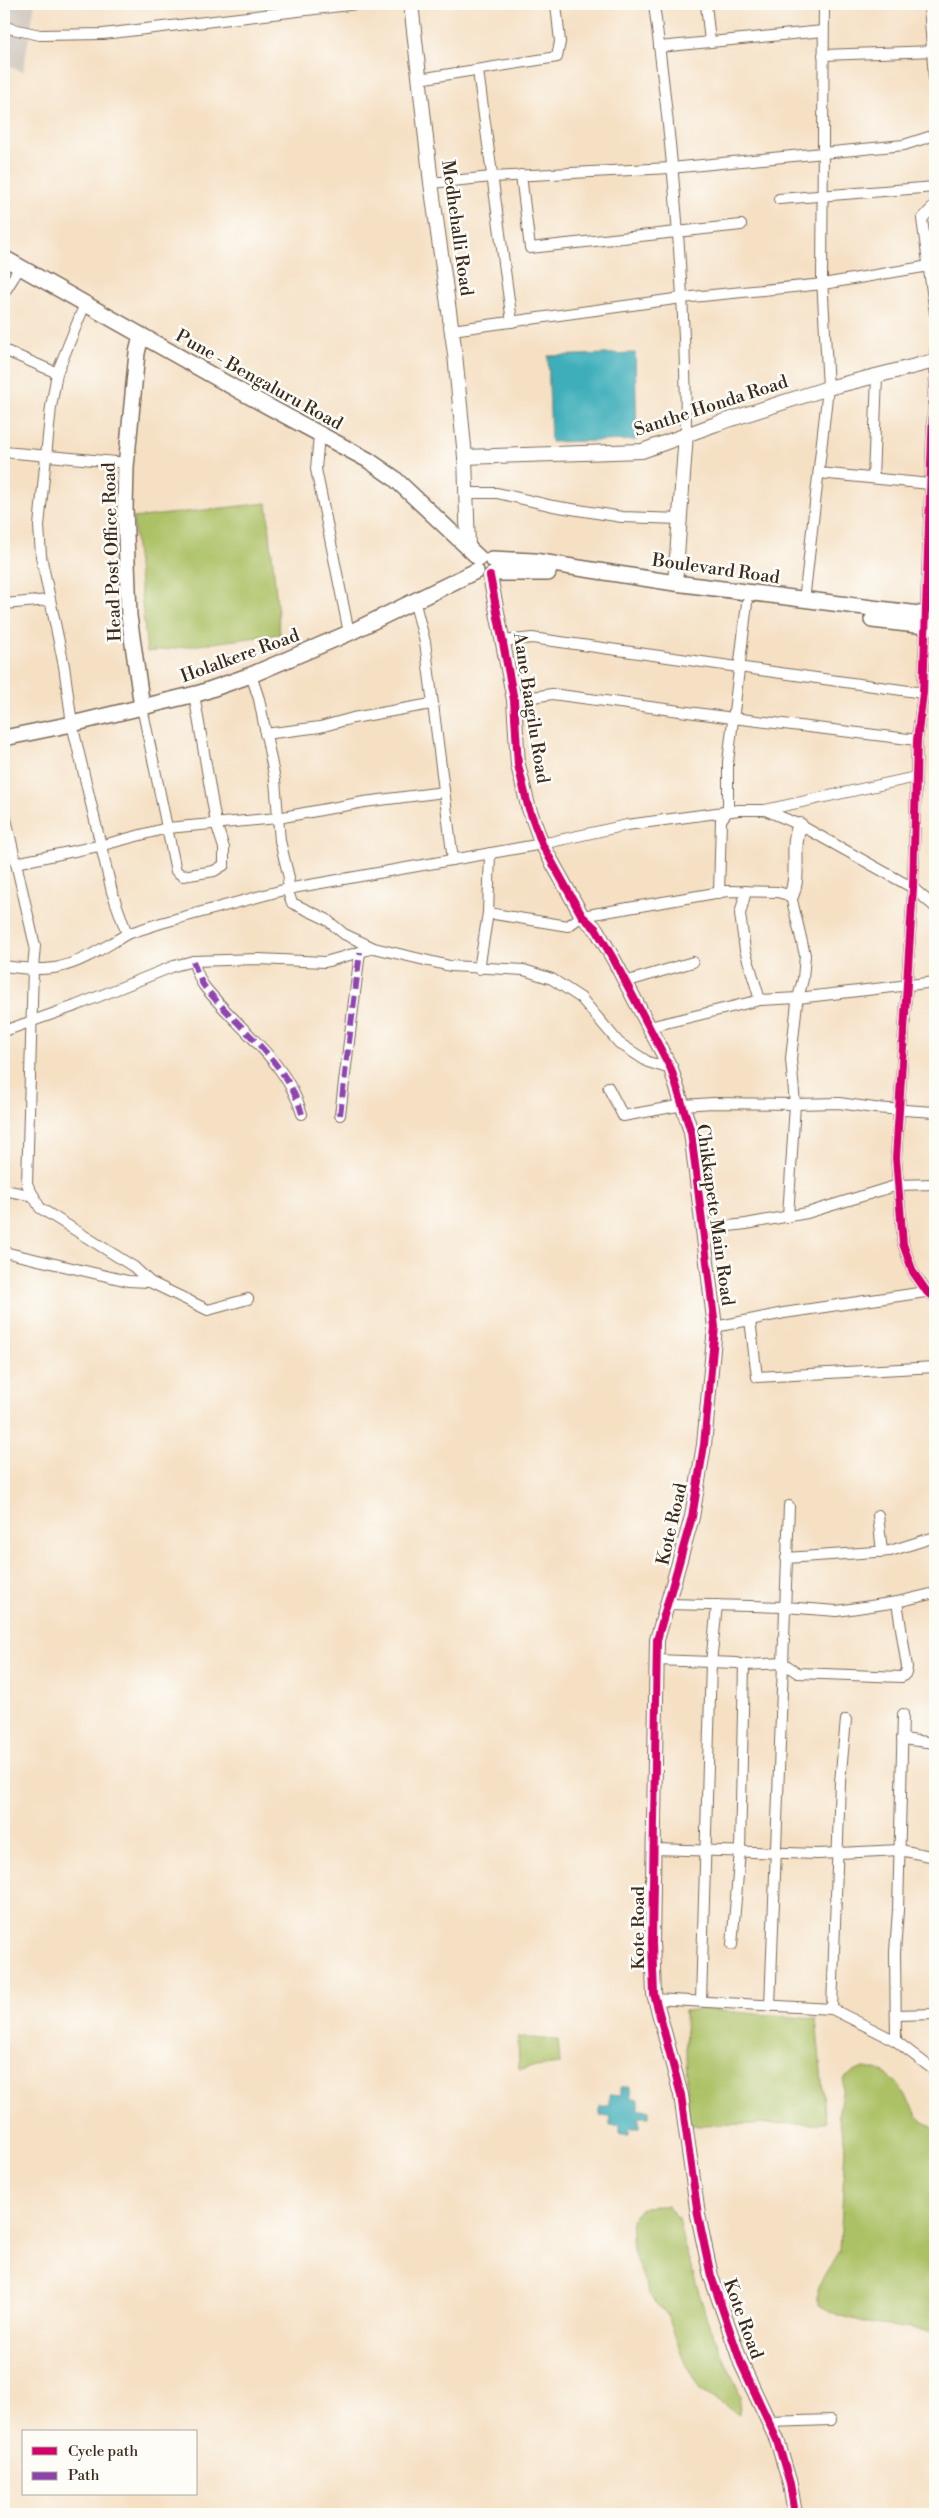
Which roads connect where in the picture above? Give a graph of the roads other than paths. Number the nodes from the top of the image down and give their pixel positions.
1 (357, 4) edge
2 (411, 4) edge
3 (556, 4) edge
4 (654, 4) edge
5 (706, 4) edge
6 (824, 4) edge
7 (929, 4) edge
8 (4, 27) edge
9 (823, 31) junction
10 (710, 42) junction
11 (659, 47) junction
12 (934, 51) edge
13 (823, 54) junction
14 (478, 71) junction
15 (419, 79) junction
16 (935, 94) edge
17 (935, 135) edge
18 (822, 153) junction
19 (671, 168) junction
20 (520, 176) junction
21 (492, 177) junction
22 (431, 183) junction
23 (935, 187) edge
24 (822, 196) junction
25 (779, 198) dead end
26 (935, 205) edge
27 (741, 225) dead end
28 (676, 232) junction
29 (4, 258) edge
30 (932, 266) edge
31 (20, 267) junction
32 (823, 284) junction
33 (4, 293) edge
34 (682, 298) junction
35 (85, 304) junction
36 (935, 313) edge
37 (512, 322) junction
38 (452, 330) junction
39 (141, 336) junction
40 (4, 350) edge
41 (935, 352) edge
42 (935, 362) edge
43 (58, 373) junction
44 (877, 376) junction
45 (828, 388) junction
46 (686, 434) junction
47 (319, 435) junction
48 (4, 452) edge
49 (46, 456) junction
50 (464, 457) junction
51 (127, 463) junction
52 (819, 472) junction
53 (873, 478) junction
54 (930, 484) junction
55 (466, 493) junction
56 (680, 519) junction
57 (468, 547) junction
58 (486, 567) junction
59 (675, 583) junction
60 (49, 600) junction
61 (414, 600) junction
62 (804, 601) junction
63 (747, 603) junction
64 (4, 604) edge
65 (931, 622) edge
66 (349, 633) junction
67 (503, 641) junction
68 (739, 666) junction
69 (251, 675) junction
70 (923, 693) junction
71 (194, 694) junction
72 (514, 700) junction
73 (431, 704) junction
74 (142, 707) junction
75 (733, 718) junction
76 (72, 724) junction
77 (265, 734) junction
78 (4, 736) edge
79 (917, 740) junction
80 (916, 777) junction
81 (444, 792) junction
82 (4, 810) edge
83 (765, 810) junction
84 (728, 811) junction
85 (278, 818) junction
86 (216, 822) junction
87 (800, 825) junction
88 (167, 828) junction
89 (542, 844) junction
90 (103, 845) junction
91 (490, 853) junction
92 (453, 860) junction
93 (16, 863) junction
94 (913, 888) junction
95 (287, 889) junction
96 (746, 891) junction
97 (719, 893) junction
98 (791, 896) junction
99 (935, 907) edge
100 (488, 913) junction
101 (582, 916) junction
102 (127, 934) junction
103 (374, 948) junction
104 (360, 952) junction
105 (193, 961) junction
106 (693, 962) dead end
107 (4, 966) edge
108 (33, 968) junction
109 (479, 969) junction
110 (625, 982) junction
111 (935, 982) edge
112 (907, 986) junction
113 (798, 998) junction
114 (760, 1000) junction
115 (31, 1022) junction
116 (649, 1027) junction
117 (4, 1031) edge
118 (671, 1069) junction
119 (608, 1087) dead end
120 (795, 1104) junction
121 (683, 1105) junction
122 (899, 1108) junction
123 (935, 1112) edge
124 (302, 1114) dead end
125 (340, 1114) dead end
126 (935, 1184) edge
127 (898, 1185) junction
128 (4, 1190) edge
129 (34, 1196) junction
130 (788, 1217) junction
131 (703, 1229) junction
132 (4, 1252) edge
133 (150, 1282) junction
134 (933, 1293) edge
135 (248, 1298) dead end
136 (750, 1320) junction
137 (715, 1327) junction
138 (935, 1367) edge
139 (789, 1506) dead end
140 (878, 1515) dead end
141 (935, 1537) edge
142 (882, 1552) junction
143 (786, 1558) junction
144 (935, 1593) edge
145 (897, 1602) junction
146 (668, 1604) junction
147 (717, 1605) junction
148 (785, 1607) junction
149 (656, 1660) junction
150 (711, 1663) junction
151 (783, 1663) junction
152 (744, 1666) junction
153 (903, 1714) dead end
154 (846, 1720) dead end
155 (902, 1739) junction
156 (935, 1743) edge
157 (654, 1849) junction
158 (704, 1850) junction
159 (900, 1850) junction
160 (740, 1851) junction
161 (777, 1852) junction
162 (837, 1852) junction
163 (935, 1857) edge
164 (732, 1945) dead end
165 (654, 1999) junction
166 (701, 2001) junction
167 (770, 2006) junction
168 (832, 2008) junction
169 (935, 2014) edge
170 (896, 2015) junction
171 (896, 2041) junction
172 (935, 2071) edge
173 (831, 2420) dead end
174 (769, 2422) junction
175 (795, 2514) edge

1 - 8 street
2 - 15 street, Medhehalli Road
3 - 14 street
4 - 11 street
5 - 10 street
6 - 9 street
7 - 12 street
9 - 10 street
9 - 13 street
10 - 11 street
11 - 19 street
12 - 13 street
12 - 16 street
13 - 18 street
14 - 15 street
14 - 21 street
15 - 22 street, Medhehalli Road
17 - 18 street
18 - 19 street
18 - 24 street
19 - 20 street
19 - 28 street
20 - 21 street
20 - 28 street
21 - 22 street
21 - 37 street
22 - 38 street, Medhehalli Road
23 - 24 street
24 - 25 street
24 - 32 street
26 - 30 street
27 - 28 street
28 - 34 street
29 - 31 main road, Pune - Bengaluru Road
30 - 32 street
30 - 36 street
31 - 33 street
31 - 35 main road, Pune - Bengaluru Road
32 - 34 street
32 - 45 street
34 - 37 street
34 - 46 street
35 - 39 main road, Pune - Bengaluru Road
35 - 43 street
37 - 38 street
38 - 50 street, Medhehalli Road
39 - 47 main road, Pune - Bengaluru Road
39 - 51 main road, Head Post Office Road
40 - 43 street
41 - 42 street
42 - 44 street, Santhe Honda Road
42 - 54 street
43 - 49 street
44 - 45 street, Santhe Honda Road
44 - 53 street
45 - 46 street, Santhe Honda Road
45 - 52 street
46 - 50 street, Santhe Honda Road
46 - 56 street
47 - 57 main road, Pune - Bengaluru Road
47 - 66 street
48 - 49 street
49 - 51 street
49 - 60 street
50 - 55 street, Medhehalli Road
51 - 74 main road, Head Post Office Road
52 - 53 street
52 - 62 street
53 - 54 street
54 - 65 street
55 - 56 street
55 - 57 street, Medhehalli Road
56 - 59 street
57 - 58 main road, Pune - Bengaluru Road
58 - 59 main road, Boulevard Road
58 - 61 main road, Holalkere Road
58 - 63 main road, Boulevard Road
58 - 67 street, Aane Baagilu Road
59 - 62 main road, Boulevard Road
60 - 64 street
60 - 76 street
61 - 66 main road, Holalkere Road
61 - 73 street
62 - 65 main road, Boulevard Road
63 - 65 main road, Boulevard Road
63 - 68 street
65 - 70 street
66 - 69 main road, Holalkere Road
67 - 68 street
67 - 72 street, Aane Baagilu Road
68 - 70 street
68 - 75 street
69 - 71 main road, Holalkere Road
69 - 77 street
70 - 79 street
71 - 74 main road, Holalkere Road
71 - 86 street
72 - 75 street
72 - 89 street, Aane Baagilu Road
73 - 77 street
73 - 81 street
74 - 76 main road, Holalkere Road
74 - 88 street
75 - 79 street
75 - 84 street
76 - 78 main road, Holalkere Road
76 - 90 street
77 - 85 street
79 - 80 street
80 - 83 street
80 - 94 street
81 - 85 street
81 - 92 street
82 - 93 street
83 - 84 street
83 - 87 street
84 - 89 street
84 - 97 street
85 - 86 street
85 - 95 street
86 - 88 street
86 - 88 street
87 - 94 street
87 - 98 street
88 - 90 street
89 - 91 street
89 - 101 street, Chikkapete Main Road
90 - 93 street
90 - 102 street
91 - 92 street
91 - 100 street
92 - 95 street
93 - 108 street
94 - 99 street
94 - 112 street
95 - 102 street
95 - 103 street
96 - 97 street
96 - 98 street
96 - 114 street
97 - 101 street
98 - 113 street
100 - 101 street
100 - 109 street
101 - 110 street, Chikkapete Main Road
102 - 108 street
103 - 104 street
103 - 109 street
104 - 105 street
104 - 125 street
105 - 115 street
105 - 124 street
106 - 110 street
107 - 108 street
108 - 115 street
109 - 118 street
110 - 116 street, Chikkapete Main Road
111 - 112 street
112 - 113 street
112 - 122 street
113 - 114 street
113 - 120 street
114 - 116 street
115 - 117 street
115 - 129 street
116 - 118 street, Chikkapete Main Road
118 - 121 street, Chikkapete Main Road
119 - 121 street
120 - 121 street
120 - 122 street
120 - 130 street
121 - 131 street, Chikkapete Main Road
122 - 123 street
122 - 127 street
126 - 127 street
127 - 130 street
127 - 134 street
128 - 129 street
129 - 133 street
130 - 131 street
131 - 137 street, Chikkapete Main Road
132 - 133 street
133 - 135 street
134 - 136 street
136 - 137 street
136 - 138 street
137 - 146 street, Kote Road
139 - 143 street
140 - 142 street
141 - 142 street
142 - 143 street
143 - 148 street
144 - 145 street
145 - 148 street
145 - 151 street
146 - 147 street
146 - 149 street, Kote Road
147 - 148 street
147 - 150 street
148 - 151 street
149 - 150 street
149 - 157 street, Kote Road
150 - 152 street
150 - 158 street
151 - 152 street
151 - 161 street
152 - 160 street
153 - 155 street
154 - 162 street
155 - 156 street
155 - 159 street
157 - 158 street
157 - 165 street, Kote Road
158 - 160 street
158 - 166 street
159 - 162 street
159 - 163 street
159 - 170 street
160 - 161 street
160 - 164 street
161 - 162 street
161 - 167 street
162 - 168 street
165 - 166 street
165 - 174 street, Kote Road
166 - 167 street
167 - 168 street
168 - 171 street
169 - 170 street
170 - 171 street
171 - 172 street
173 - 174 street
174 - 175 street, Kote Road

